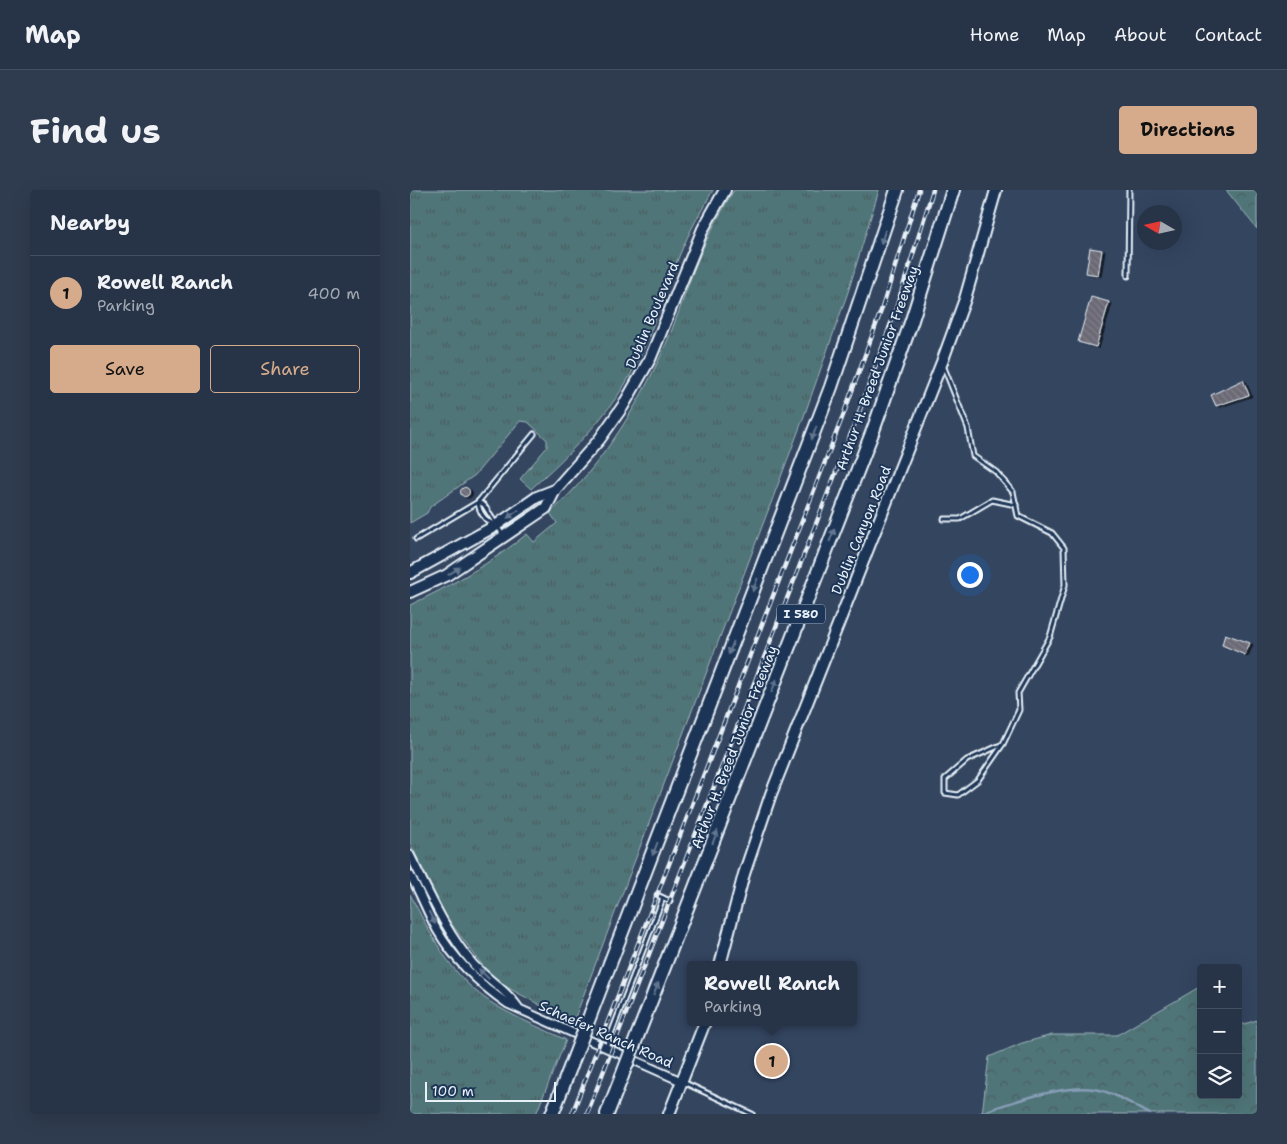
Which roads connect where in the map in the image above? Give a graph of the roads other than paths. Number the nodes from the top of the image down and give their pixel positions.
1 (725, 190) edge
2 (897, 190) edge
3 (953, 190) edge
4 (996, 190) edge
5 (1129, 190) edge
6 (1128, 276) dead end
7 (942, 362) junction
8 (534, 434) dead end
9 (555, 490) junction
10 (478, 502) junction
11 (1016, 505) junction
12 (944, 519) dead end
13 (497, 525) junction
14 (505, 537) junction
15 (416, 539) dead end
16 (410, 573) edge
17 (410, 592) edge
18 (1003, 744) junction
19 (410, 855) edge
20 (410, 875) edge
21 (657, 895) dead end
22 (663, 898) junction
23 (670, 900) dead end
24 (721, 961) edge
25 (518, 1008) junction
26 (704, 1026) edge
27 (606, 1048) junction
28 (683, 1082) junction
29 (552, 1114) edge
30 (607, 1114) edge
31 (669, 1114) edge
32 (752, 1114) edge

1 - 9 main road, Dublin Boulevard
2 -> 29 highway, bridge
30 -> 3 highway, Arthur H. Breed Junior Freeway / I 580, bridge
4 - 7 main road, Dublin Canyon Road
5 - 6 lane
7 - 11 lane
7 - 24 main road, Dublin Canyon Road
8 - 10 lane
9 -> 13 main road, Dublin Boulevard
9 - 14 main road, Dublin Boulevard
10 - 13 lane
10 - 13 lane
10 - 15 lane
11 - 12 lane
11 - 18 lane
13 - 14 lane
13 - 16 main road, Dublin Boulevard
17 -> 14 main road, Dublin Boulevard
18 - 18 lane
25 -> 19 street, Schaefer Ranch Road
20 -> 25 street, Schaefer Ranch Road
21 - 22 lane
22 - 23 lane
22 - 27 lane
25 - 27 street, Schaefer Ranch Road
26 - 28 main road
27 - 28 street, Schaefer Ranch Road
28 - 31 main road
28 - 32 lane

